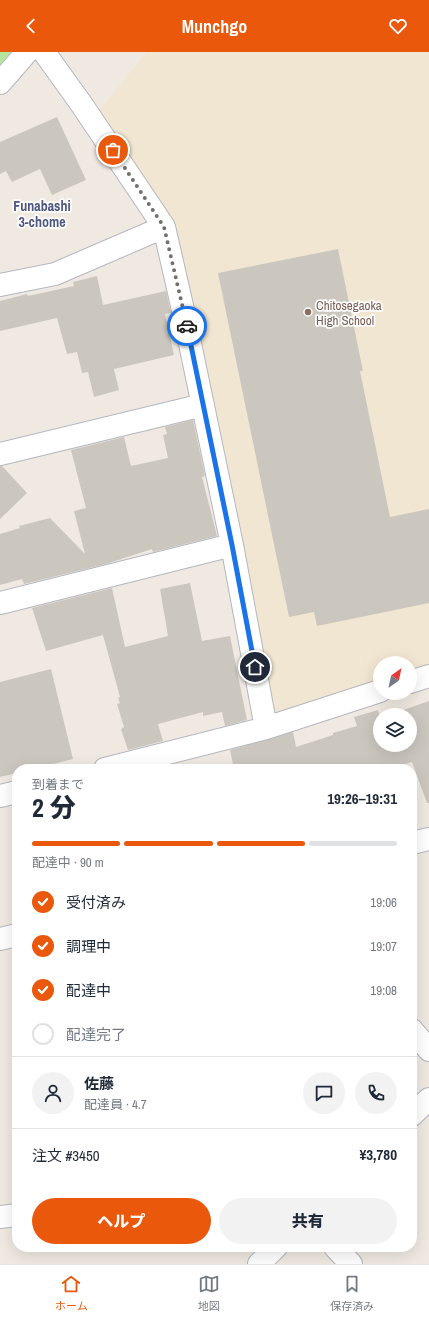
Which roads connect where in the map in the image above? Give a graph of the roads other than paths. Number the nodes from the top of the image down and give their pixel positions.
1 (26, 52) edge
2 (44, 52) edge
3 (0, 83) edge
4 (164, 227) junction
5 (0, 285) edge
6 (203, 405) junction
7 (0, 454) edge
8 (232, 545) junction
9 (0, 602) edge
10 (429, 676) edge
11 (417, 680) edge
12 (373, 693) edge
13 (266, 728) junction
14 (125, 764) edge
15 (12, 793) edge
16 (0, 796) edge
17 (429, 840) edge
18 (417, 842) edge
19 (12, 936) edge
20 (0, 939) edge
21 (417, 1036) edge
22 (429, 1050) edge
23 (429, 1099) edge
24 (417, 1110) edge
25 (12, 1216) edge
26 (0, 1217) edge
27 (271, 1252) edge
28 (340, 1252) edge
29 (259, 1264) edge
30 (351, 1264) edge

1 - 3 street
2 - 4 street
4 - 5 street
4 - 6 street
6 - 7 street
6 - 8 street
8 - 9 street
8 - 13 street
10 - 11 street
12 - 13 street
13 - 14 street
15 - 16 street
17 - 18 street
19 - 20 street
21 - 22 street
23 - 24 street
25 - 26 street
27 - 29 street
28 - 30 street

